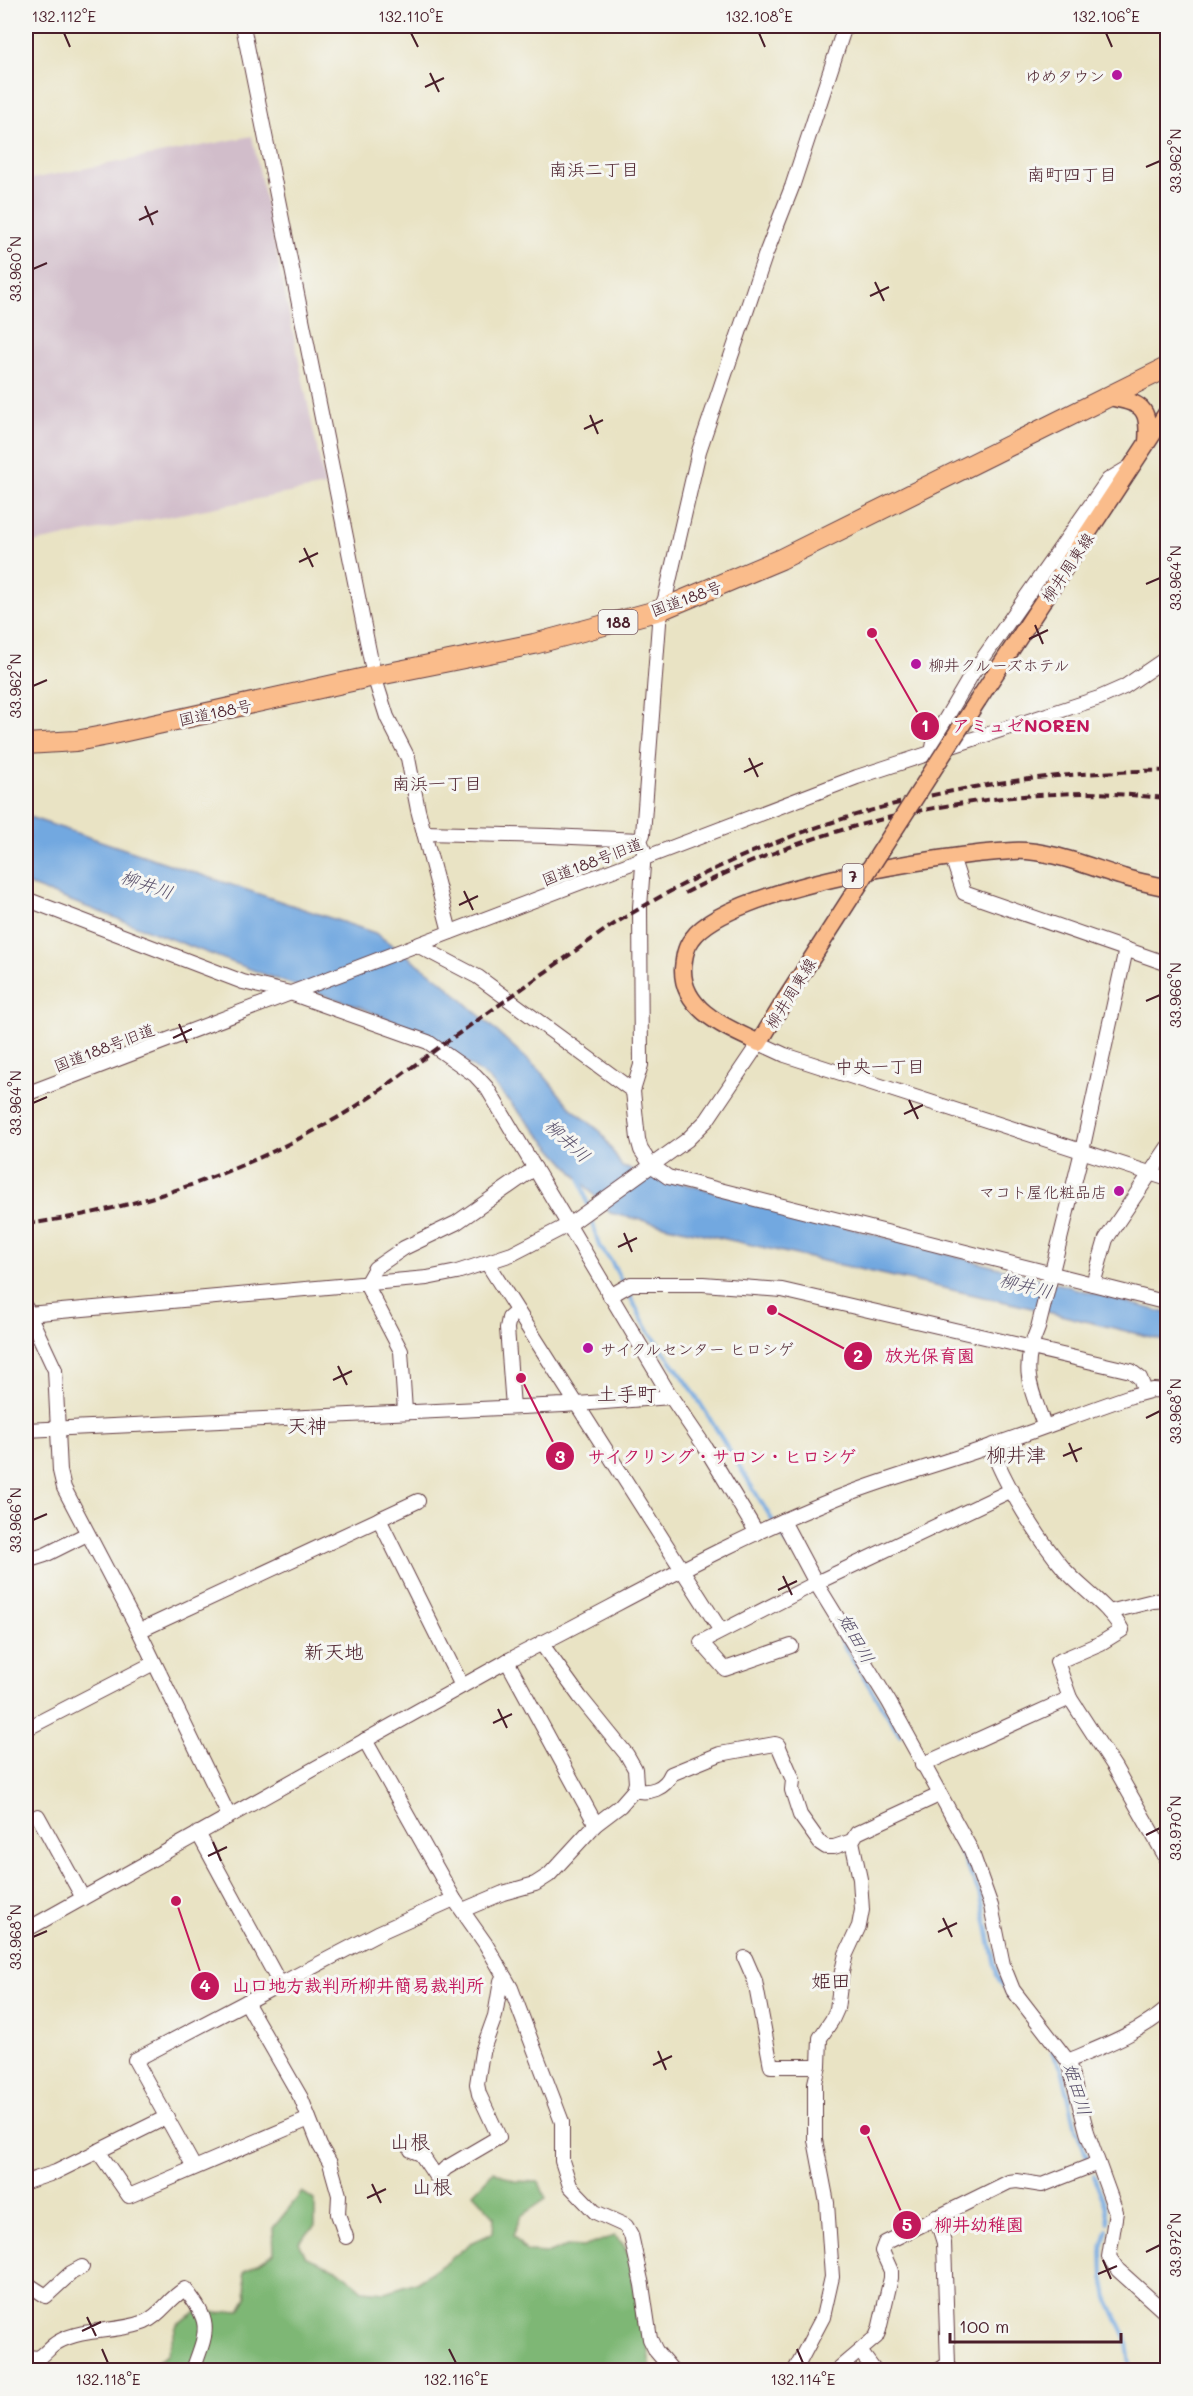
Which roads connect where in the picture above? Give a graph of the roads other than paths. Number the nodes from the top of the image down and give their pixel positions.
1 (243, 26) edge
2 (845, 26) edge
3 (1167, 367) edge
4 (1108, 397) junction
5 (1167, 414) edge
6 (1147, 446) junction
7 (1135, 463) junction
8 (660, 610) junction
9 (1167, 657) edge
10 (374, 676) junction
11 (26, 744) edge
12 (932, 753) junction
13 (424, 833) junction
14 (640, 840) junction
15 (952, 857) junction
16 (643, 860) junction
17 (1167, 888) edge
18 (26, 899) edge
19 (450, 932) junction
20 (413, 946) junction
21 (1125, 949) junction
22 (1167, 964) edge
23 (295, 991) junction
24 (759, 1043) junction
25 (633, 1091) junction
26 (26, 1094) edge
27 (1167, 1147) edge
28 (1082, 1151) junction
29 (535, 1168) junction
30 (647, 1168) junction
31 (1149, 1173) junction
32 (1167, 1179) edge
33 (570, 1224) junction
34 (487, 1263) junction
35 (1049, 1279) junction
36 (366, 1284) junction
37 (1093, 1284) junction
38 (613, 1296) junction
39 (1167, 1303) edge
40 (27, 1311) edge
41 (517, 1311) junction
42 (1030, 1347) junction
43 (1145, 1391) junction
44 (1167, 1391) edge
45 (671, 1397) junction
46 (575, 1404) junction
47 (513, 1407) junction
48 (405, 1411) junction
49 (1044, 1425) junction
50 (57, 1428) junction
51 (26, 1430) edge
52 (991, 1446) junction
53 (1012, 1490) junction
54 (418, 1501) dead end
55 (379, 1519) junction
56 (778, 1523) junction
57 (757, 1533) junction
58 (87, 1534) junction
59 (26, 1561) edge
60 (682, 1569) junction
61 (816, 1583) junction
62 (1167, 1600) edge
63 (1109, 1612) junction
64 (139, 1631) junction
65 (722, 1631) junction
66 (542, 1643) junction
67 (791, 1646) dead end
68 (507, 1661) junction
69 (154, 1663) junction
70 (462, 1686) junction
71 (1070, 1698) junction
72 (26, 1729) edge
73 (365, 1740) junction
74 (922, 1766) junction
75 (634, 1790) junction
76 (939, 1796) junction
77 (38, 1816) dead end
78 (229, 1816) junction
79 (595, 1825) junction
80 (198, 1833) junction
81 (852, 1841) junction
82 (1167, 1861) edge
83 (83, 1898) junction
84 (458, 1905) junction
85 (26, 1930) edge
86 (745, 1958) dead end
87 (504, 1977) junction
88 (280, 1984) junction
89 (246, 2002) junction
90 (1167, 2008) edge
91 (1068, 2061) junction
92 (819, 2066) junction
93 (167, 2117) junction
94 (309, 2119) junction
95 (411, 2150) dead end
96 (98, 2151) junction
97 (1098, 2163) junction
98 (194, 2167) junction
99 (26, 2182) edge
100 (936, 2217) junction
101 (346, 2237) dead end
102 (82, 2267) dead end
103 (26, 2283) edge
104 (1167, 2315) edge
105 (860, 2351) junction
106 (26, 2357) edge
107 (193, 2370) edge
108 (672, 2370) edge
109 (795, 2370) edge
110 (837, 2370) edge
111 (874, 2370) edge
112 (939, 2370) edge

1 - 10 street
2 - 8 street
3 - 4 highway, 国道188号 / 188
4 - 6 main road
4 - 8 highway, 国道188号 / 188
5 - 6 main road, 柳井周東線 / 7
6 - 7 main road, 柳井周東線 / 7
7 - 12 street
7 - 24 main road, 柳井周東線 / 7, bridge
8 - 10 highway, 国道188号 / 188
8 - 14 street
9 - 12 street, 国道188号旧道
10 - 11 highway, 国道188号 / 188
10 - 13 street
12 - 16 street, 国道188号旧道
13 - 14 street
13 - 19 street
14 - 16 street
15 - 17 main road, 柳井周東線 / 7
15 - 21 street
15 - 24 main road, 柳井周東線 / 7
16 - 19 street, 国道188号旧道
16 - 25 street
18 - 23 street
19 - 20 street, 国道188号旧道
20 - 23 street, 国道188号旧道
20 - 25 street
21 - 22 street
21 - 28 street
23 - 26 street, 国道188号旧道
23 - 29 street
24 - 28 street
24 - 30 street
25 - 30 street
27 - 31 street
28 - 31 street
28 - 35 street
29 - 33 street
29 - 36 street
30 - 33 street
30 - 35 street
31 - 32 street
31 - 37 street
33 - 34 street
33 - 38 street
34 - 36 street
34 - 41 street
35 - 37 street
35 - 42 street
36 - 40 street
36 - 48 street
37 - 39 street
38 - 42 street
38 - 45 street
40 - 50 street
41 - 46 street
41 - 47 street
42 - 43 street
42 - 49 street
43 - 44 street
43 - 49 street
45 - 46 street
45 - 57 street
46 - 47 street
46 - 60 street
47 - 48 street
48 - 50 street
49 - 52 street
50 - 51 street
50 - 58 street
52 - 53 street
52 - 56 street
53 - 61 street
53 - 63 street
54 - 55 street
55 - 64 street
55 - 70 street
56 - 57 street
56 - 61 street
57 - 60 street
58 - 59 street
58 - 64 street
60 - 65 street
60 - 66 street
61 - 65 street
61 - 74 street
62 - 63 street
63 - 71 street
64 - 69 street
65 - 67 street
66 - 68 street
66 - 75 street
68 - 70 street
68 - 79 street
69 - 72 street
69 - 78 street
70 - 73 street
71 - 74 street
71 - 82 street
73 - 78 street
73 - 84 street
74 - 76 street
75 - 79 street
75 - 81 street
76 - 81 street
76 - 91 street
77 - 83 street
78 - 80 street
79 - 84 street
80 - 83 street
80 - 88 street
81 - 92 street
83 - 85 street
84 - 87 street
84 - 88 street
86 - 92 street
87 - 95 street
87 - 108 street
88 - 89 street
89 - 93 street
89 - 94 street
90 - 91 street
91 - 97 street
92 - 109 street
93 - 96 street
93 - 98 street
94 - 98 street
94 - 101 street
96 - 98 street
96 - 99 street
97 - 100 street
97 - 104 street
100 - 105 street
100 - 112 street
102 - 103 street
105 - 110 street
105 - 111 street
106 - 107 street

